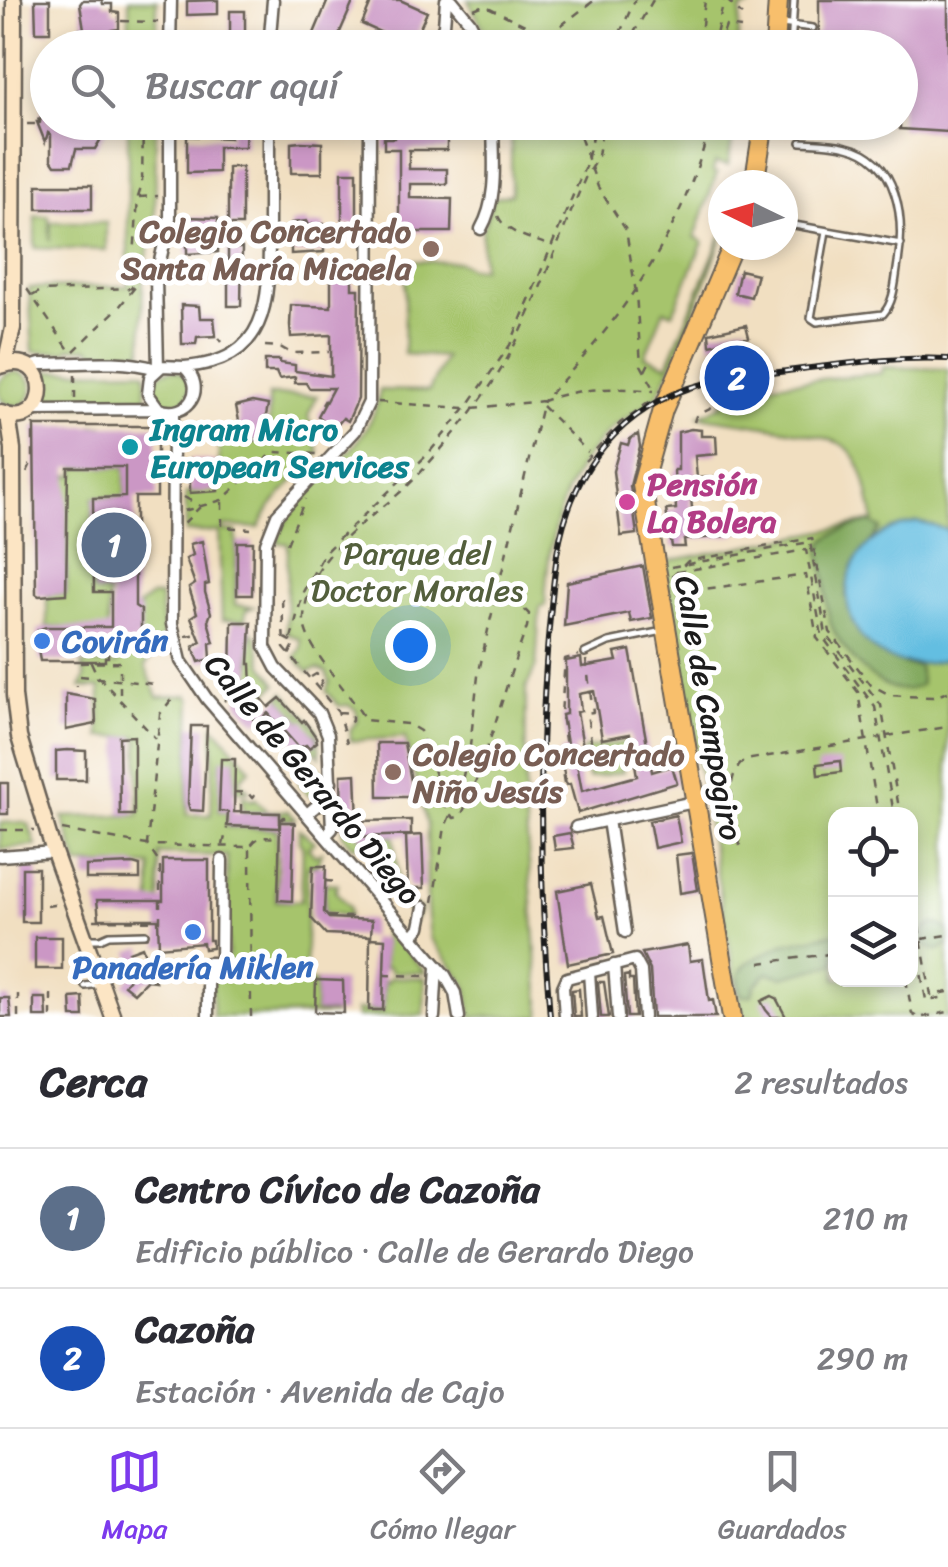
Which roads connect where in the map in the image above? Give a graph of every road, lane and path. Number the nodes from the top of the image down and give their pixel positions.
1 (14, 0) edge
2 (170, 0) edge
3 (274, 0) edge
4 (449, 0) edge
5 (595, 0) edge
6 (635, 0) edge
7 (653, 0) edge
8 (704, 0) edge
9 (725, 0) edge
10 (778, 0) edge
11 (794, 0) edge
12 (484, 2) edge
13 (588, 2) edge
14 (472, 10) dead end
15 (742, 15) dead end
16 (121, 22) dead end
17 (158, 22) dead end
18 (786, 25) junction
19 (740, 28) dead end
20 (812, 28) dead end
21 (170, 30) edge
22 (271, 30) edge
23 (442, 30) edge
24 (474, 30) edge
25 (537, 30) edge
26 (555, 30) edge
27 (621, 30) edge
28 (636, 30) edge
29 (701, 30) edge
30 (719, 30) edge
31 (724, 30) edge
32 (784, 30) edge
33 (787, 30) edge
34 (143, 140) edge
35 (170, 140) edge
36 (268, 140) edge
37 (370, 140) edge
38 (493, 140) edge
39 (581, 140) edge
40 (592, 140) edge
41 (600, 140) edge
42 (704, 140) edge
43 (761, 140) edge
44 (801, 142) dead end
45 (588, 162) junction
46 (591, 170) junction
47 (756, 170) edge
48 (7, 192) edge
49 (158, 196) dead end
50 (138, 197) junction
51 (498, 208) dead end
52 (798, 226) edge
53 (481, 228) dead end
54 (826, 231) junction
55 (901, 244) junction
56 (551, 246) junction
57 (727, 260) edge
58 (329, 275) dead end
59 (144, 276) dead end
60 (356, 277) dead end
61 (132, 288) junction
62 (27, 289) dead end
63 (636, 294) junction
64 (32, 296) junction
65 (13, 328) junction
66 (264, 346) dead end
67 (330, 352) dead end
68 (640, 359) junction
69 (2, 365) edge
70 (212, 365) junction
71 (27, 366) junction
72 (184, 367) junction
73 (157, 369) junction
74 (75, 370) dead end
75 (645, 372) junction
76 (195, 384) junction
77 (731, 387) dead end
78 (656, 392) junction
79 (325, 400) dead end
80 (376, 402) dead end
81 (542, 403) junction
82 (74, 405) dead end
83 (322, 405) dead end
84 (466, 408) junction
85 (472, 408) junction
86 (159, 409) junction
87 (173, 412) junction
88 (19, 415) edge
89 (694, 422) dead end
90 (330, 426) dead end
91 (336, 433) dead end
92 (589, 453) junction
93 (319, 454) dead end
94 (585, 461) dead end
95 (27, 472) dead end
96 (307, 494) dead end
97 (184, 497) dead end
98 (222, 500) junction
99 (201, 506) junction
100 (184, 511) dead end
101 (184, 524) dead end
102 (252, 529) dead end
103 (810, 542) junction
104 (287, 544) dead end
105 (806, 550) junction
106 (684, 564) junction
107 (676, 572) junction
108 (661, 576) junction
109 (672, 591) dead end
110 (282, 600) dead end
111 (495, 600) junction
112 (660, 632) junction
113 (198, 634) dead end
114 (824, 635) junction
115 (186, 636) dead end
116 (282, 638) junction
117 (291, 639) junction
118 (283, 646) junction
119 (276, 649) dead end
120 (585, 653) junction
121 (288, 655) junction
122 (91, 662) junction
123 (80, 663) dead end
124 (80, 676) dead end
125 (97, 676) junction
126 (120, 680) junction
127 (310, 683) junction
128 (154, 684) dead end
129 (318, 690) junction
130 (948, 692) edge
131 (175, 695) dead end
132 (120, 698) junction
133 (338, 712) junction
134 (344, 726) junction
135 (948, 728) edge
136 (884, 737) junction
137 (157, 740) junction
138 (866, 740) junction
139 (347, 742) dead end
140 (592, 748) dead end
141 (332, 781) junction
142 (564, 784) dead end
143 (234, 792) dead end
144 (241, 792) junction
145 (254, 795) dead end
146 (694, 802) junction
147 (877, 807) edge
148 (896, 807) edge
149 (241, 812) dead end
150 (307, 814) junction
151 (450, 816) junction
152 (608, 820) junction
153 (280, 821) dead end
154 (297, 824) dead end
155 (576, 827) dead end
156 (227, 828) dead end
157 (262, 828) dead end
158 (0, 830) edge
159 (16, 830) junction
160 (34, 830) dead end
161 (62, 830) dead end
162 (262, 836) junction
163 (325, 836) junction
164 (277, 838) dead end
165 (10, 843) dead end
166 (147, 845) junction
167 (223, 846) junction
168 (740, 846) dead end
169 (250, 847) junction
170 (54, 852) junction
171 (0, 856) edge
172 (222, 860) dead end
173 (428, 867) dead end
174 (437, 867) junction
175 (325, 881) dead end
176 (341, 882) dead end
177 (59, 904) dead end
178 (47, 906) dead end
179 (352, 909) dead end
180 (426, 911) joint
181 (328, 916) dead end
182 (94, 920) dead end
183 (625, 932) dead end
184 (145, 934) dead end
185 (948, 935) edge
186 (412, 937) junction
187 (86, 939) junction
188 (918, 941) edge
189 (918, 949) edge
190 (918, 953) edge
191 (828, 955) edge
192 (760, 963) dead end
193 (614, 965) junction
194 (437, 966) junction
195 (588, 972) junction
196 (384, 976) dead end
197 (427, 976) dead end
198 (907, 987) edge
199 (18, 994) dead end
200 (51, 994) dead end
201 (930, 994) junction
202 (948, 994) edge
203 (926, 1000) junction
204 (948, 1012) edge
205 (18, 1017) edge
206 (52, 1017) edge
207 (112, 1017) edge
208 (208, 1017) edge
209 (251, 1017) edge
210 (434, 1017) edge
211 (459, 1017) edge
212 (566, 1017) edge
213 (592, 1017) edge
214 (618, 1017) edge
215 (644, 1017) edge
216 (732, 1017) edge
217 (920, 1017) edge

1 - 48 main road
2 - 21 street
3 - 22 street
4 - 23 street
4 - 24 street
5 - 13 path
6 - 27 path
7 - 28 path
8 - 29 path
9 - 15 path
9 - 30 path
10 - 18 highway
11 - 18 lane
12 - 14 path
12 - 25 path
13 - 26 path
16 - 17 path
18 - 20 lane
18 - 32 highway
18 - 33 lane
19 - 31 path
34 - 50 path
35 - 73 street
36 - 70 street
37 - 141 street
38 - 53 street
39 - 45 path
40 - 45 path
41 - 46 path
42 - 63 path
43 - 47 highway
44 - 55 lane
45 - 46 path
45 - 56 path
46 - 63 path
46 - 85 path
48 - 65 main road
49 - 50 path
50 - 61 path
51 - 56 path
52 - 54 lane
54 - 55 lane
54 - 55 lane
56 - 84 path
57 - 108 highway, Calle de Campogiro
58 - 60 path
59 - 61 path
61 - 64 path
61 - 64 path
62 - 64 path
63 - 68 path
63 - 81 path
65 - 69 main road
65 - 71 main road
66 - 67 path
68 - 75 path
68 - 75 path
69 - 71 main road
70 - 72 street
70 - 76 street
71 - 73 street
71 - 88 main road
72 - 73 street
72 - 76 street
73 - 86 street
74 - 82 path
75 - 78 path
76 - 87 street
77 - 89 path
78 - 81 path
78 - 92 path
79 - 83 path
80 - 84 path
81 - 85 path
81 - 92 path
81 - 111 path
84 - 85 path
84 - 117 path
85 - 151 path
86 - 87 street
86 - 88 street
87 - 150 street, Calle de Gerardo Diego
88 - 95 path
88 - 170 main road
90 - 91 path
92 - 94 path
93 - 98 path
96 - 104 path
97 - 99 path
98 - 99 path
98 - 102 path
99 - 100 path
99 - 101 path
103 - 105 path
103 - 106 path
103 - 114 path
105 - 107 path
105 - 114 path
106 - 107 path
106 - 108 path
106 - 130 path
107 - 108 path
107 - 108 path
108 - 112 highway, Calle de Campogiro
109 - 138 path
110 - 116 path
111 - 151 path
111 - 151 path
112 - 120 lane
112 - 146 highway, Calle de Campogiro
113 - 115 path
114 - 136 path
116 - 117 path
116 - 118 path
117 - 121 path
118 - 119 path
118 - 121 path
120 - 140 path
120 - 142 path
121 - 127 path
122 - 123 path
122 - 125 path
122 - 126 path
124 - 125 path
125 - 126 path
125 - 132 path
126 - 128 path
126 - 132 path
127 - 129 path
127 - 129 path
129 - 133 path
131 - 137 path
132 - 137 path
133 - 134 path
133 - 134 path
134 - 139 path
135 - 136 path
136 - 138 path
136 - 148 path
137 - 166 path
138 - 147 path
138 - 168 path
141 - 150 street
141 - 163 street
143 - 144 path
144 - 145 path
144 - 149 path
146 - 152 street
146 - 216 highway, Calle de Campogiro
150 - 163 street, Calle de Gerardo Diego
151 - 174 path
152 - 155 street
152 - 183 street
153 - 154 path
156 - 167 path
157 - 162 path
158 - 159 path
159 - 160 path
159 - 165 path
161 - 166 path
162 - 164 path
162 - 169 path
163 - 186 street, Calle de Gerardo Diego
166 - 167 path
166 - 182 path
167 - 169 path
169 - 209 path
170 - 171 street
170 - 187 main road
172 - 208 street
173 - 174 path
174 - 180 path
175 - 176 path
177 - 178 path
179 - 181 path
180 - 186 street, Calle de Gerardo Diego
184 - 187 lane
185 - 188 path
186 - 194 street, Calle de Gerardo Diego
187 - 207 main road
189 - 201 path
190 - 203 path
191 - 192 path
193 - 195 street
193 - 214 street
193 - 215 street
194 - 210 street
194 - 211 street, Calle de Gerardo Diego
195 - 212 street
195 - 213 street
196 - 197 path
198 - 217 path
199 - 205 path
200 - 206 path
201 - 202 path
201 - 203 path
202 - 203 path
204 - 217 path

